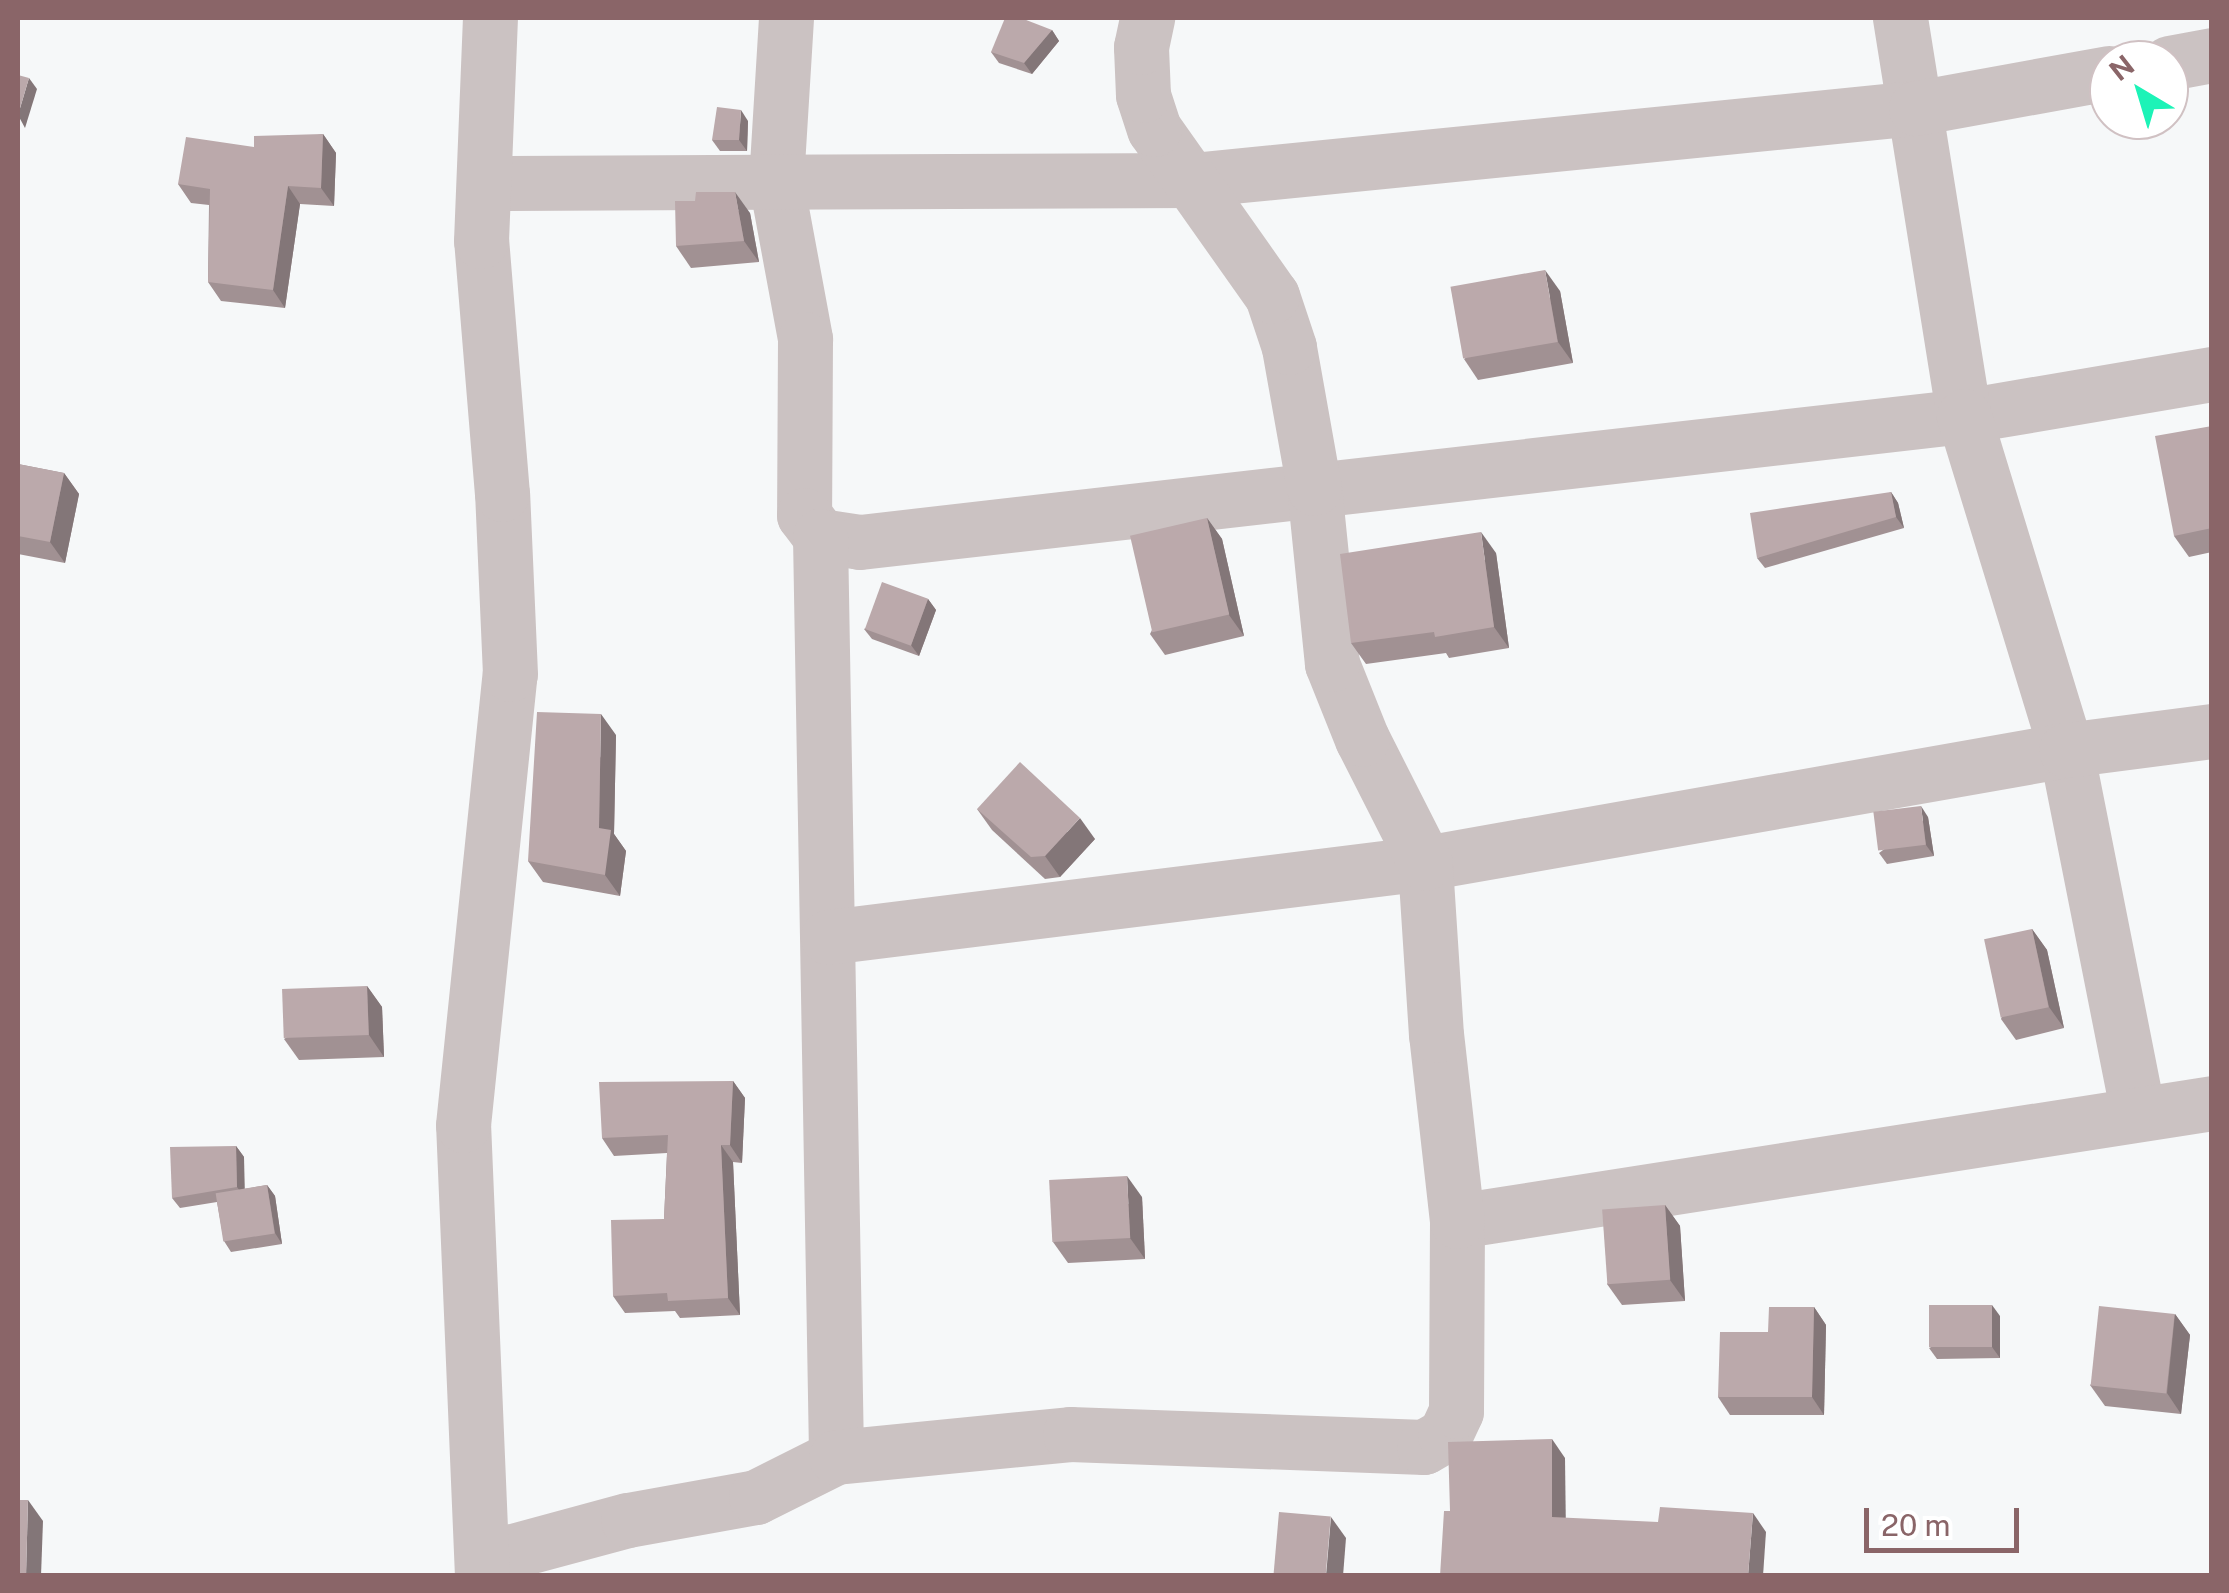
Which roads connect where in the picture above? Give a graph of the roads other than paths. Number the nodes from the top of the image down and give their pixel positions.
1 (490, 18) edge
2 (786, 18) edge
3 (1147, 18) edge
4 (1900, 18) edge
5 (2089, 78) edge
6 (1916, 108) junction
7 (1192, 180) junction
8 (486, 182) junction
9 (776, 182) junction
10 (2212, 374) edge
11 (1964, 416) junction
12 (1314, 488) junction
13 (820, 536) junction
14 (2212, 731) edge
15 (2066, 750) junction
16 (1424, 863) junction
17 (828, 938) junction
18 (2212, 1103) edge
19 (2138, 1114) junction
20 (1457, 1221) junction
21 (836, 1456) junction
22 (483, 1567) edge

1 - 8 street
2 - 9 street
3 - 7 street
4 - 6 street
5 - 6 street
6 - 7 street
6 - 11 street
7 - 9 street
7 - 12 street
8 - 9 street
8 - 22 street
9 - 13 street
10 - 11 street
11 - 12 street
11 - 15 street
12 - 13 street
12 - 16 street
13 - 17 street
14 - 15 street
15 - 16 street
15 - 19 street
16 - 17 street
16 - 20 street
17 - 21 street
18 - 19 street
19 - 20 street
20 - 21 street
21 - 22 street

